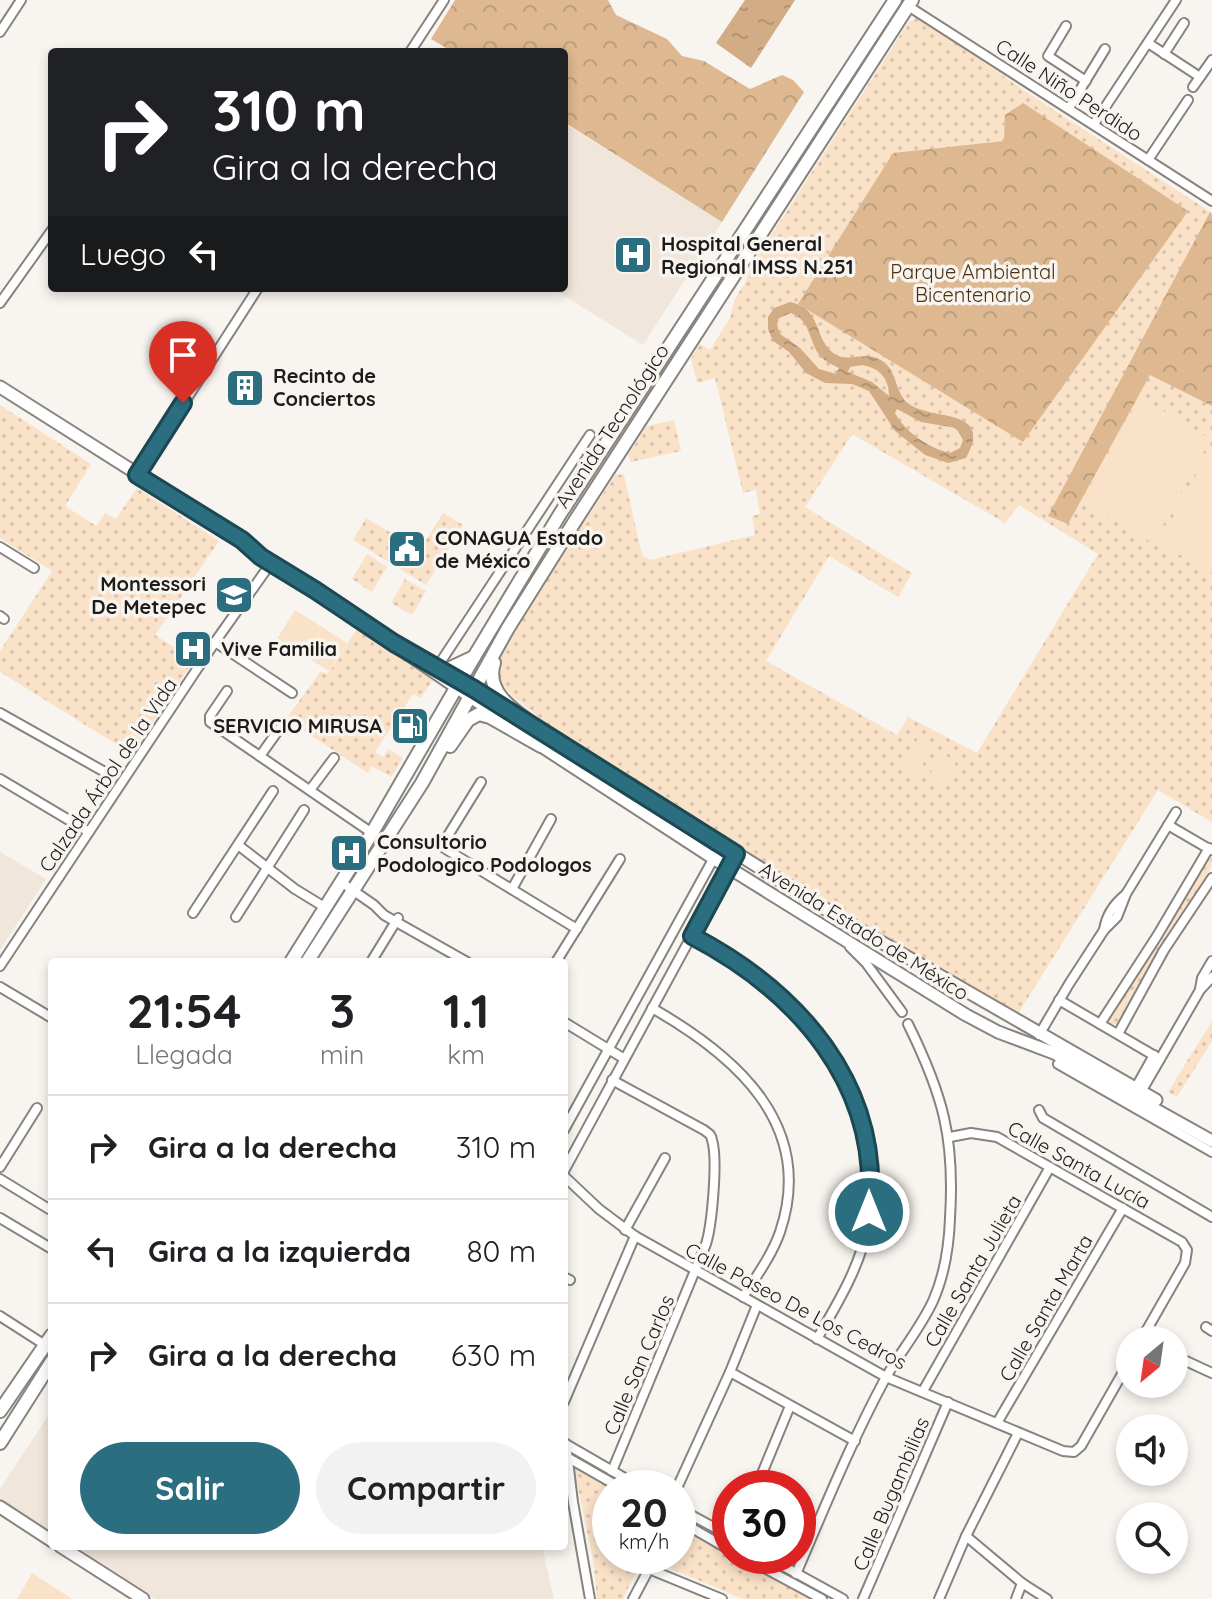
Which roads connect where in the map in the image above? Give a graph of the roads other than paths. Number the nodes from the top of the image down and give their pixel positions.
1 (21, 0) edge
2 (444, 0) edge
3 (895, 0) edge
4 (1176, 0) edge
5 (910, 3) edge
6 (1184, 23) dead end
7 (1066, 26) dead end
8 (1155, 31) junction
9 (0, 32) edge
10 (1171, 42) junction
11 (1148, 43) junction
12 (413, 48) edge
13 (1105, 49) dead end
14 (1164, 54) junction
15 (1212, 60) edge
16 (1200, 77) junction
17 (1086, 81) junction
18 (1193, 87) dead end
19 (1188, 100) dead end
20 (829, 101) junction
21 (1069, 108) junction
22 (842, 109) junction
23 (1094, 124) junction
24 (1148, 160) junction
25 (1212, 201) edge
26 (48, 236) edge
27 (255, 292) edge
28 (0, 303) edge
29 (0, 387) edge
30 (0, 394) edge
31 (590, 435) dead end
32 (136, 477) junction
33 (0, 547) edge
34 (266, 560) junction
35 (34, 568) dead end
36 (508, 628) junction
37 (215, 642) junction
38 (474, 657) junction
39 (438, 670) junction
40 (458, 684) junction
41 (227, 691) dead end
42 (472, 692) junction
43 (292, 693) dead end
44 (0, 713) edge
45 (280, 728) dead end
46 (543, 732) junction
47 (541, 746) junction
48 (260, 756) junction
49 (334, 758) dead end
50 (103, 771) dead end
51 (0, 779) edge
52 (481, 782) dead end
53 (422, 783) junction
54 (310, 790) junction
55 (273, 791) dead end
56 (304, 810) dead end
57 (1176, 812) dead end
58 (551, 819) dead end
59 (1168, 825) junction
60 (89, 832) junction
61 (372, 833) junction
62 (238, 845) junction
63 (721, 845) junction
64 (1210, 849) edge
65 (736, 854) junction
66 (713, 858) junction
67 (620, 859) dead end
68 (268, 867) junction
69 (728, 868) junction
70 (1212, 878) edge
71 (341, 882) junction
72 (783, 883) junction
73 (353, 889) junction
74 (512, 889) junction
75 (799, 892) junction
76 (772, 894) junction
77 (787, 904) junction
78 (326, 908) junction
79 (193, 913) dead end
80 (236, 917) dead end
81 (399, 921) junction
82 (577, 929) junction
83 (692, 936) junction
84 (841, 938) junction
85 (294, 958) edge
86 (310, 958) edge
87 (374, 958) edge
88 (459, 958) edge
89 (559, 958) edge
90 (1212, 961) edge
91 (0, 966) edge
92 (1212, 977) edge
93 (0, 987) edge
94 (1200, 990) junction
95 (1059, 1000) junction
96 (652, 1008) junction
97 (902, 1012) dead end
98 (48, 1016) edge
99 (568, 1024) edge
100 (908, 1024) dead end
101 (1100, 1024) junction
102 (1118, 1034) junction
103 (1039, 1035) junction
104 (608, 1049) junction
105 (1157, 1057) junction
106 (623, 1058) junction
107 (1058, 1064) dead end
108 (612, 1080) junction
109 (1138, 1090) junction
110 (37, 1108) dead end
111 (1039, 1110) dead end
112 (568, 1123) edge
113 (1212, 1132) edge
114 (950, 1137) junction
115 (1212, 1141) edge
116 (1212, 1152) edge
117 (665, 1158) dead end
118 (568, 1166) edge
119 (0, 1167) edge
120 (1050, 1167) junction
121 (568, 1178) edge
122 (0, 1179) edge
123 (48, 1207) edge
124 (1123, 1208) junction
125 (1212, 1217) edge
126 (0, 1218) edge
127 (625, 1230) junction
128 (635, 1236) junction
129 (48, 1247) edge
130 (696, 1271) junction
131 (743, 1297) junction
132 (757, 1305) junction
133 (0, 1316) edge
134 (1149, 1326) edge
135 (817, 1339) junction
136 (48, 1340) edge
137 (48, 1341) edge
138 (1188, 1362) edge
139 (48, 1367) edge
140 (730, 1372) junction
141 (1212, 1373) edge
142 (886, 1377) junction
143 (1116, 1385) edge
144 (923, 1391) junction
145 (12, 1393) junction
146 (568, 1393) edge
147 (26, 1401) junction
148 (948, 1402) junction
149 (790, 1406) junction
150 (0, 1411) edge
151 (997, 1423) junction
152 (1018, 1433) junction
153 (855, 1441) junction
154 (0, 1443) edge
155 (568, 1446) edge
156 (568, 1457) edge
157 (568, 1468) edge
158 (610, 1470) edge
159 (612, 1470) edge
160 (685, 1470) edge
161 (763, 1470) edge
162 (592, 1471) edge
163 (0, 1507) edge
164 (816, 1529) edge
165 (966, 1536) junction
166 (48, 1538) edge
167 (66, 1550) edge
168 (775, 1574) edge
169 (796, 1574) edge
170 (1022, 1583) junction
171 (709, 1596) edge
172 (143, 1599) edge
173 (590, 1599) edge
174 (633, 1599) edge
175 (722, 1599) edge
176 (822, 1599) edge
177 (843, 1599) edge
178 (863, 1599) edge
179 (939, 1599) edge
180 (1016, 1599) edge
181 (1047, 1599) edge

1 - 9 street
2 - 12 street
3 - 20 main road, Avenida Tecnológico
4 - 8 street
5 - 21 street, Calle Niño Perdido
5 - 22 main road, Avenida Tecnológico
6 - 10 street
7 - 17 street
8 - 10 street
8 - 11 street
10 - 14 street
11 - 14 street
11 - 23 street
13 - 17 street
14 - 16 street
15 - 16 street
16 - 18 street
17 - 21 street
19 - 24 street
20 - 22 main road
20 - 38 main road, Avenida Tecnológico
21 - 23 street, Calle Niño Perdido
22 - 36 main road, Avenida Tecnológico
23 - 24 street, Calle Niño Perdido
24 - 25 street, Calle Niño Perdido
26 - 28 street
27 - 32 street
29 - 32 main road, Avenida Estado de México
30 - 32 main road, Avenida Estado de México
31 - 39 street
32 - 34 main road, Avenida Estado de México
33 - 35 street
34 - 37 street, Calzada Árbol de la Vida
34 - 39 main road, Avenida Estado de México
36 - 42 main road, Avenida Tecnológico
36 - 46 main road
37 - 43 street
37 - 60 street, Calzada Árbol de la Vida
38 - 39 main road
38 - 40 main road, Avenida Tecnológico
39 - 40 main road, Avenida Estado de México
40 - 42 main road, Avenida Estado de México
40 - 61 main road, Avenida Tecnológico
41 - 48 street
42 - 46 main road, Avenida Estado de México
42 - 47 main road, Avenida Estado de México
42 - 53 main road, Avenida Tecnológico
44 - 50 street
45 - 48 street
46 - 63 main road, Avenida Estado de México
47 - 53 main road
47 - 66 main road, Avenida Estado de México
48 - 54 street
49 - 54 street
51 - 60 street
52 - 74 street
53 - 73 main road, Avenida Tecnológico
54 - 61 street
55 - 62 street
56 - 68 street
57 - 59 street
58 - 74 street
59 - 64 street
59 - 95 street
60 - 91 street, Calzada Árbol de la Vida
61 - 71 main road, Avenida Tecnológico
62 - 68 street
62 - 79 street
63 - 65 main road, Avenida Estado de México
63 - 66 street
64 - 101 street
65 - 69 street
65 - 72 main road, Avenida Estado de México
66 - 69 main road, Avenida Estado de México
66 - 104 street
67 - 82 street
68 - 78 street
68 - 80 street
69 - 76 main road, Avenida Estado de México
69 - 83 street
70 - 102 street
71 - 73 street
71 - 78 main road, Avenida Tecnológico
72 - 75 main road, Avenida Estado de México
72 - 76 main road
73 - 81 street
73 - 86 main road, Avenida Tecnológico
74 - 82 street
75 - 77 main road
75 - 103 main road, Avenida Estado de México
76 - 77 main road, Avenida Estado de México
77 - 84 main road, Avenida Estado de México
78 - 85 main road, Avenida Tecnológico
81 - 87 street
81 - 88 street
82 - 89 street
83 - 96 street
83 - 135 street
84 - 97 street
84 - 115 main road, Avenida Estado de México
90 - 94 street
92 - 94 street
93 - 98 street
94 - 105 street
95 - 101 street
95 - 103 street
96 - 106 street
96 - 131 street
99 - 104 street
100 - 114 street
101 - 102 street
102 - 105 street
103 - 109 main road, Avenida Estado de México
104 - 106 street
104 - 112 street
105 - 109 street
106 - 108 street
107 - 116 street
108 - 118 street
108 - 130 street, Calle San Carlos
109 - 113 main road, Avenida Estado de México
110 - 119 street
111 - 125 street
114 - 120 street, Calle Santa Lucía
114 - 142 street
117 - 127 street
120 - 124 street, Calle Santa Lucía
120 - 144 street, Calle Santa Julieta
121 - 127 street, Calle Paseo De Los Cedros
122 - 123 street
124 - 134 street, Calle Santa Lucía
124 - 151 street, Calle Santa Marta
126 - 129 street
127 - 128 street, Calle Paseo De Los Cedros
128 - 130 street, Calle Paseo De Los Cedros
128 - 146 street
130 - 131 street, Calle Paseo De Los Cedros
130 - 159 street, Calle San Carlos
131 - 132 street, Calle Paseo De Los Cedros
132 - 135 street, Calle Paseo De Los Cedros
132 - 140 street
133 - 136 street
135 - 142 street, Calle Paseo De Los Cedros
137 - 145 main road
138 - 141 street
139 - 147 main road
140 - 149 street
140 - 160 street
142 - 144 street, Calle Paseo De Los Cedros
142 - 153 street
143 - 152 street, Calle Paseo De Los Cedros
144 - 148 street, Calle Paseo De Los Cedros
145 - 147 main road
145 - 150 main road
147 - 154 main road
148 - 151 street, Calle Paseo De Los Cedros
148 - 178 street, Calle Bugambilias
149 - 153 street
149 - 161 street
151 - 152 street, Calle Paseo De Los Cedros
152 - 165 street
153 - 164 street
155 - 158 street
156 - 162 street
157 - 173 street
163 - 166 main road
165 - 170 street
165 - 179 street
167 - 172 main road
168 - 176 street
169 - 177 street
170 - 180 street
170 - 181 street
171 - 174 street
171 - 175 street

